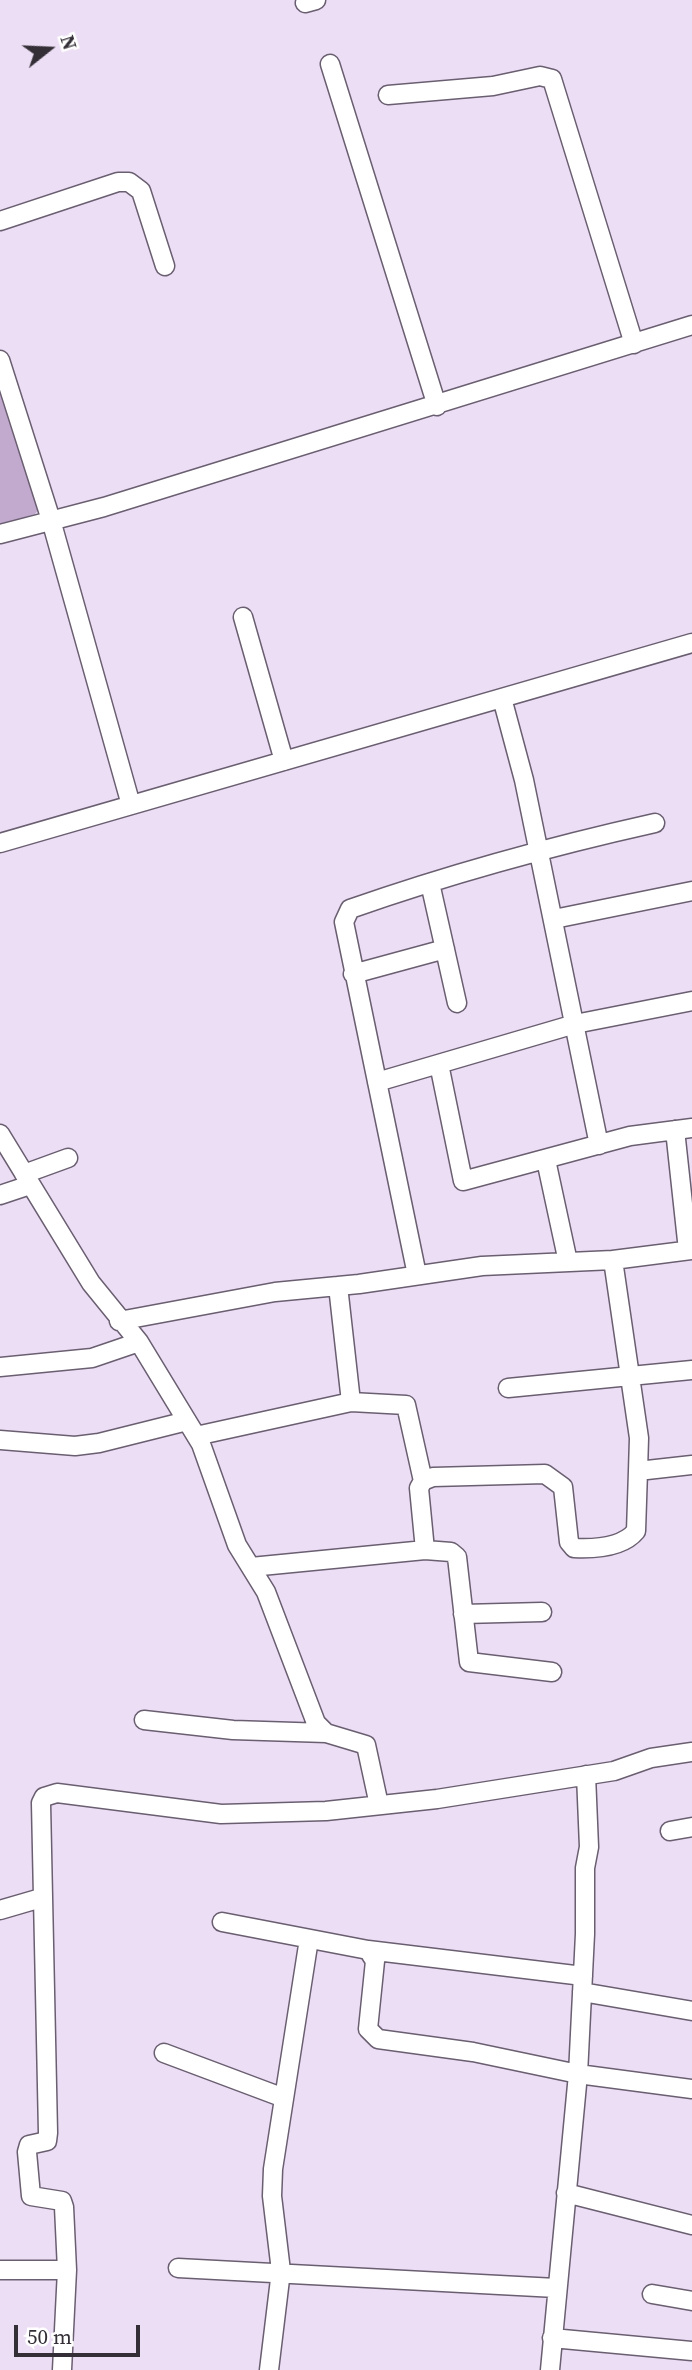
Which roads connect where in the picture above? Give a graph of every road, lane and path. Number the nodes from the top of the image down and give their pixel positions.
1 (330, 64) dead end
2 (388, 95) dead end
3 (0, 220) edge
4 (165, 266) dead end
5 (692, 325) edge
6 (634, 344) junction
7 (0, 362) edge
8 (437, 406) junction
9 (51, 520) junction
10 (0, 534) edge
11 (243, 617) dead end
12 (692, 643) edge
13 (502, 698) junction
14 (284, 761) junction
15 (131, 805) junction
16 (655, 823) dead end
17 (0, 844) edge
18 (539, 849) junction
19 (430, 883) junction
20 (692, 891) edge
21 (554, 919) junction
22 (445, 949) junction
23 (352, 974) junction
24 (692, 1001) edge
25 (457, 1003) dead end
26 (575, 1024) junction
27 (439, 1064) junction
28 (377, 1082) junction
29 (684, 1129) edge
30 (0, 1134) edge
31 (599, 1145) junction
32 (68, 1158) dead end
33 (546, 1160) junction
34 (27, 1180) junction
35 (0, 1195) edge
36 (690, 1250) edge
37 (613, 1260) junction
38 (568, 1262) junction
39 (417, 1275) junction
40 (338, 1286) junction
41 (119, 1321) junction
42 (139, 1342) junction
43 (0, 1367) edge
44 (692, 1370) edge
45 (631, 1376) junction
46 (508, 1388) dead end
47 (351, 1402) junction
48 (192, 1428) junction
49 (0, 1440) edge
50 (692, 1465) edge
51 (638, 1471) junction
52 (423, 1481) junction
53 (425, 1550) junction
54 (251, 1567) junction
55 (542, 1612) dead end
56 (463, 1614) junction
57 (552, 1672) dead end
58 (144, 1720) dead end
59 (326, 1733) junction
60 (692, 1752) edge
61 (586, 1774) junction
62 (379, 1805) junction
63 (692, 1827) edge
64 (670, 1831) dead end
65 (41, 1898) junction
66 (0, 1910) edge
67 (222, 1922) dead end
68 (309, 1939) junction
69 (368, 1950) junction
70 (582, 1984) junction
71 (692, 2011) edge
72 (164, 2053) dead end
73 (578, 2074) junction
74 (692, 2089) edge
75 (284, 2098) junction
76 (566, 2193) junction
77 (692, 2225) edge
78 (178, 2268) dead end
79 (0, 2270) edge
80 (67, 2270) junction
81 (281, 2271) junction
82 (556, 2288) junction
83 (652, 2294) dead end
84 (692, 2301) edge
85 (552, 2337) junction
86 (692, 2351) edge
87 (62, 2370) edge
88 (269, 2370) edge
89 (550, 2370) edge

1 - 8 street
2 - 6 street
3 - 4 street
5 - 6 street
6 - 8 street
7 - 9 street
8 - 9 street
9 - 10 street
9 - 15 street
11 - 14 street
12 - 13 street
13 - 14 street
13 - 18 street
14 - 15 street
15 - 17 street
16 - 18 street
18 - 19 street
18 - 21 street
19 - 22 street
19 - 23 street
20 - 21 street
21 - 26 street
22 - 23 street
22 - 25 street
23 - 28 street
24 - 26 street
26 - 27 street
26 - 31 street
27 - 28 street
27 - 33 street
28 - 39 street
29 - 31 street
29 - 36 street
30 - 34 street
31 - 33 street
32 - 34 street
33 - 38 street
34 - 35 street
34 - 41 street
36 - 37 street
37 - 38 street
37 - 45 street
38 - 39 street
39 - 40 street
40 - 41 street
40 - 47 street
41 - 42 street
42 - 43 street
42 - 48 street
44 - 45 street
45 - 46 street
45 - 51 street
47 - 48 street
47 - 52 street
48 - 49 street
48 - 54 street
50 - 51 street
51 - 52 street
52 - 53 street
53 - 54 street
53 - 56 street
54 - 59 street
55 - 56 street
56 - 57 street
58 - 59 street
59 - 62 street
60 - 61 street
61 - 62 street
61 - 70 street
62 - 65 street
63 - 64 street
65 - 66 street
65 - 80 street
67 - 68 street
68 - 69 street
68 - 75 street
69 - 70 street
69 - 73 street
70 - 71 street
70 - 73 street
72 - 75 street
73 - 74 street
73 - 76 street
75 - 81 street
76 - 77 street
76 - 82 street
78 - 81 street
79 - 80 street
80 - 87 street
81 - 82 street
81 - 88 street
82 - 85 street
83 - 84 street
85 - 86 street
85 - 89 street

